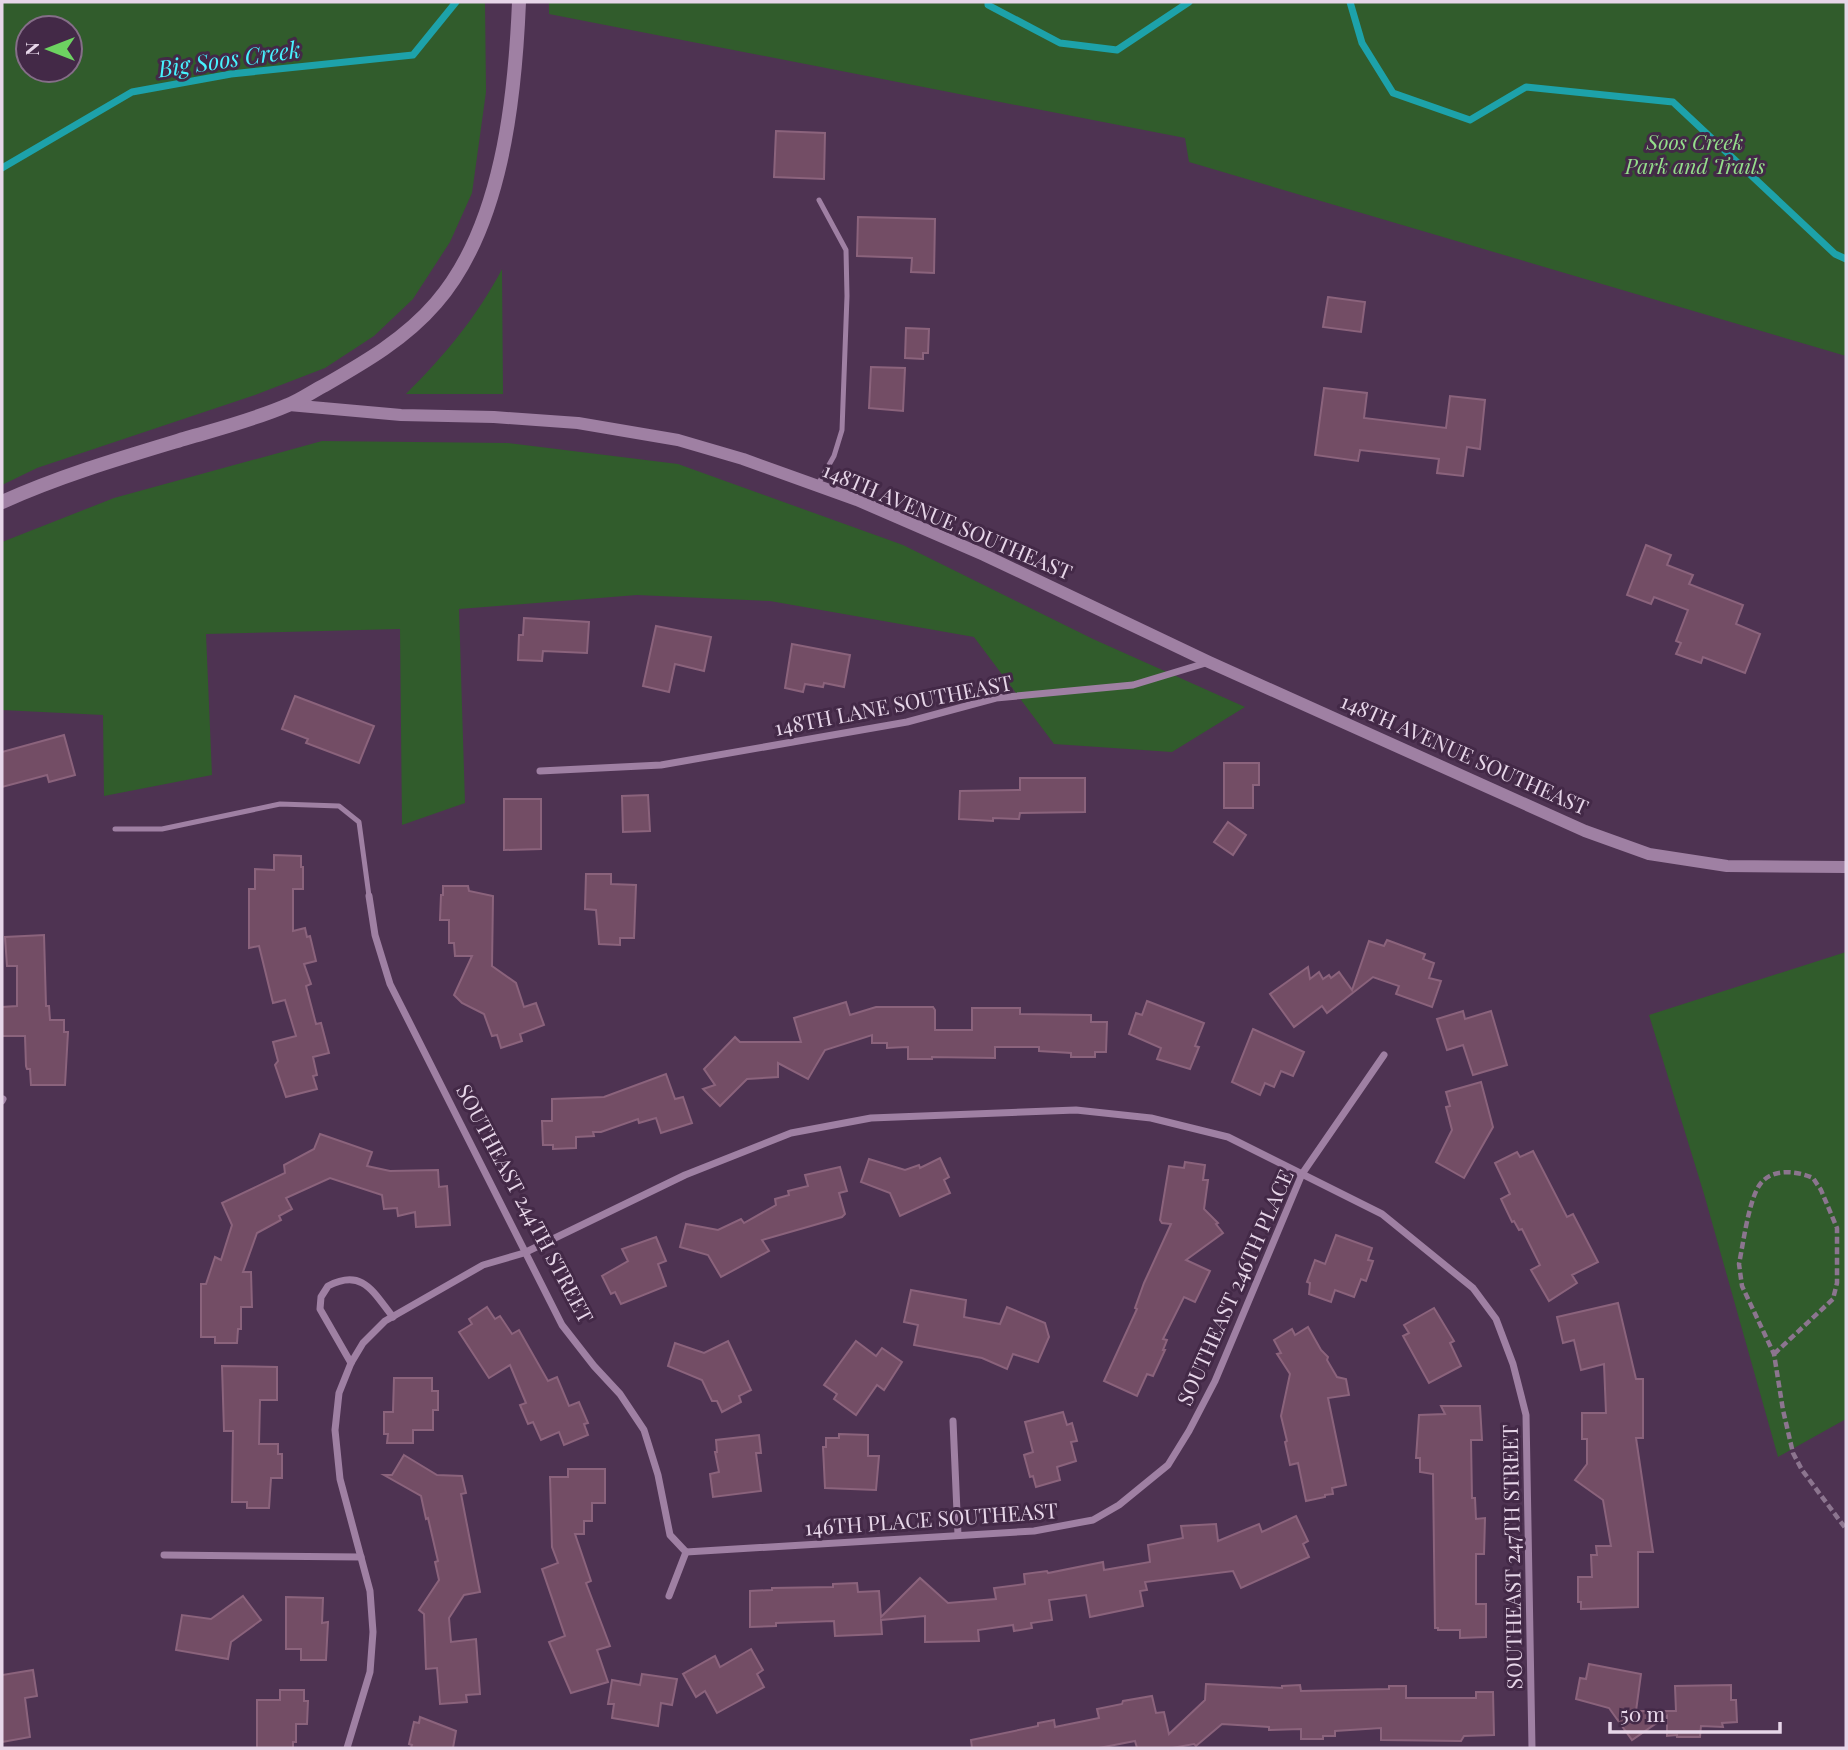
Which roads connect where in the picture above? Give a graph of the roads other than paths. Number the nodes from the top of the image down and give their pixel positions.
1 (519, 2) edge
2 (819, 200) dead end
3 (289, 405) junction
4 (817, 486) junction
5 (2, 502) edge
6 (1209, 662) junction
7 (540, 771) dead end
8 (114, 829) dead end
9 (1846, 867) edge
10 (369, 896) joint
11 (1384, 1055) dead end
12 (1302, 1174) junction
13 (524, 1253) junction
14 (393, 1317) junction
15 (351, 1363) junction
16 (953, 1421) dead end
17 (1189, 1431) joint
18 (958, 1535) junction
19 (686, 1552) junction
20 (164, 1555) dead end
21 (360, 1557) junction
22 (669, 1596) dead end
23 (347, 1748) edge
24 (1532, 1748) edge

1 - 3 main road
2 - 4 lane
3 - 4 street, 148TH AVENUE SOUTHEAST
3 - 5 main road, 148TH AVENUE SOUTHEAST
4 - 6 street, 148TH AVENUE SOUTHEAST
6 - 7 street, 148TH LANE SOUTHEAST
6 - 9 street, 148TH AVENUE SOUTHEAST
8 - 10 lane
10 - 13 street, SOUTHEAST 244TH STREET
11 - 12 street, SOUTHEAST 246TH PLACE
12 - 13 street, SOUTHEAST 247TH STREET
12 - 17 street, SOUTHEAST 246TH PLACE
12 - 24 street, SOUTHEAST 247TH STREET
13 - 14 street, SOUTHEAST 247TH STREET
13 - 19 street, SOUTHEAST 244TH STREET
14 - 15 street, SOUTHEAST 247TH STREET
14 - 15 street
15 - 21 street, SOUTHEAST 247TH STREET
16 - 18 street
17 - 18 street, 146TH PLACE SOUTHEAST
18 - 19 street, 146TH PLACE SOUTHEAST
19 - 22 street
20 - 21 street
21 - 23 street, SOUTHEAST 247TH STREET

